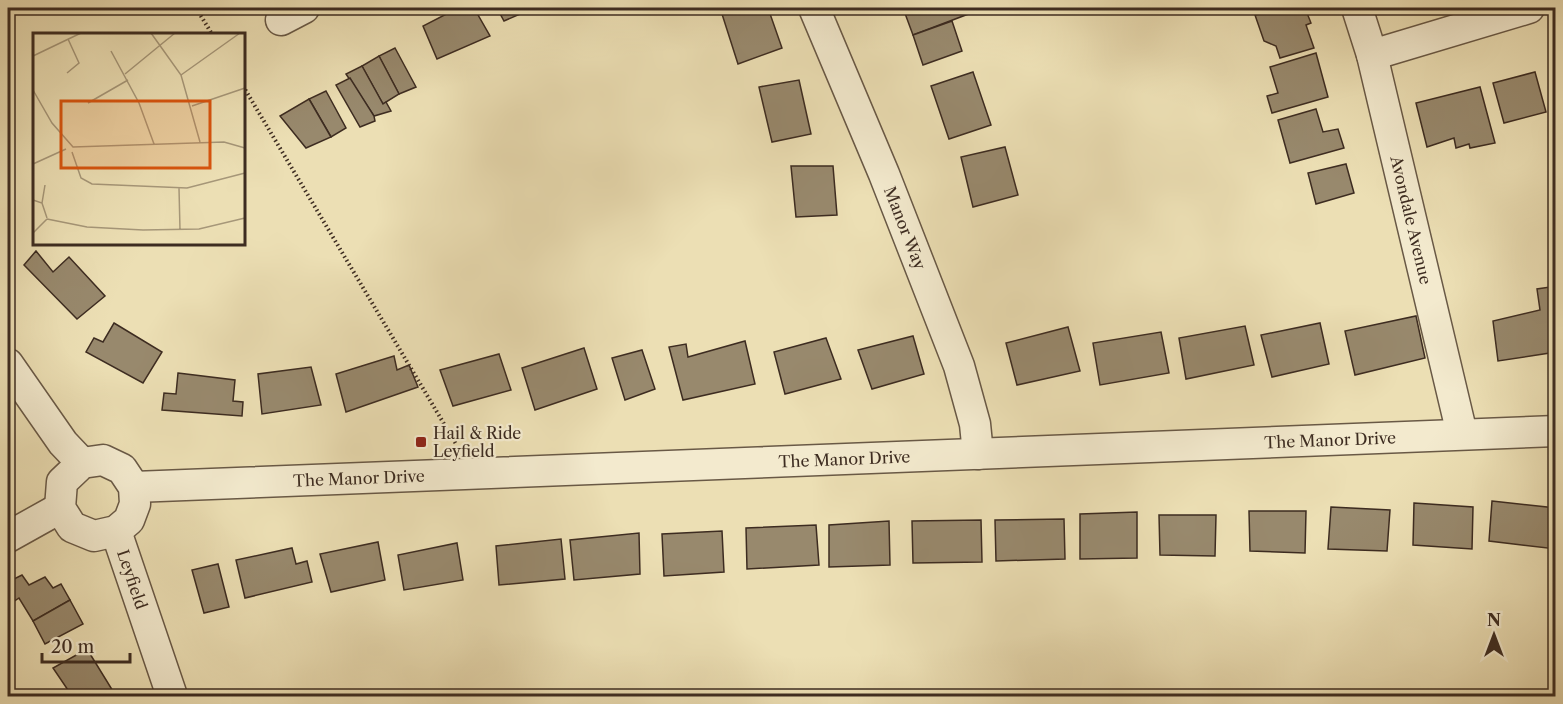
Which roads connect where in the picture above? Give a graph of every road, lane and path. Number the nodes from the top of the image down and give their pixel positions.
1 (196, 8) edge
2 (814, 8) edge
3 (1356, 8) edge
4 (1529, 8) edge
5 (211, 33) edge
6 (1372, 55) junction
7 (244, 88) edge
8 (8, 364) edge
9 (1556, 431) edge
10 (1462, 434) junction
11 (978, 454) junction
12 (82, 463) junction
13 (474, 473) junction
14 (134, 487) junction
15 (60, 508) junction
16 (116, 531) junction
17 (8, 537) edge
18 (171, 696) edge

1 - 5 path
2 - 11 street, Manor Way
3 - 6 street, Avondale Avenue
4 - 6 street
6 - 10 street, Avondale Avenue
7 - 13 path
8 - 12 street
9 - 10 street, The Manor Drive
10 - 11 street, The Manor Drive
11 - 13 street, The Manor Drive
12 - 14 street
12 - 15 street
13 - 14 street, The Manor Drive
14 - 16 street
15 - 16 street
15 - 17 street
16 - 18 street, Leyfield

